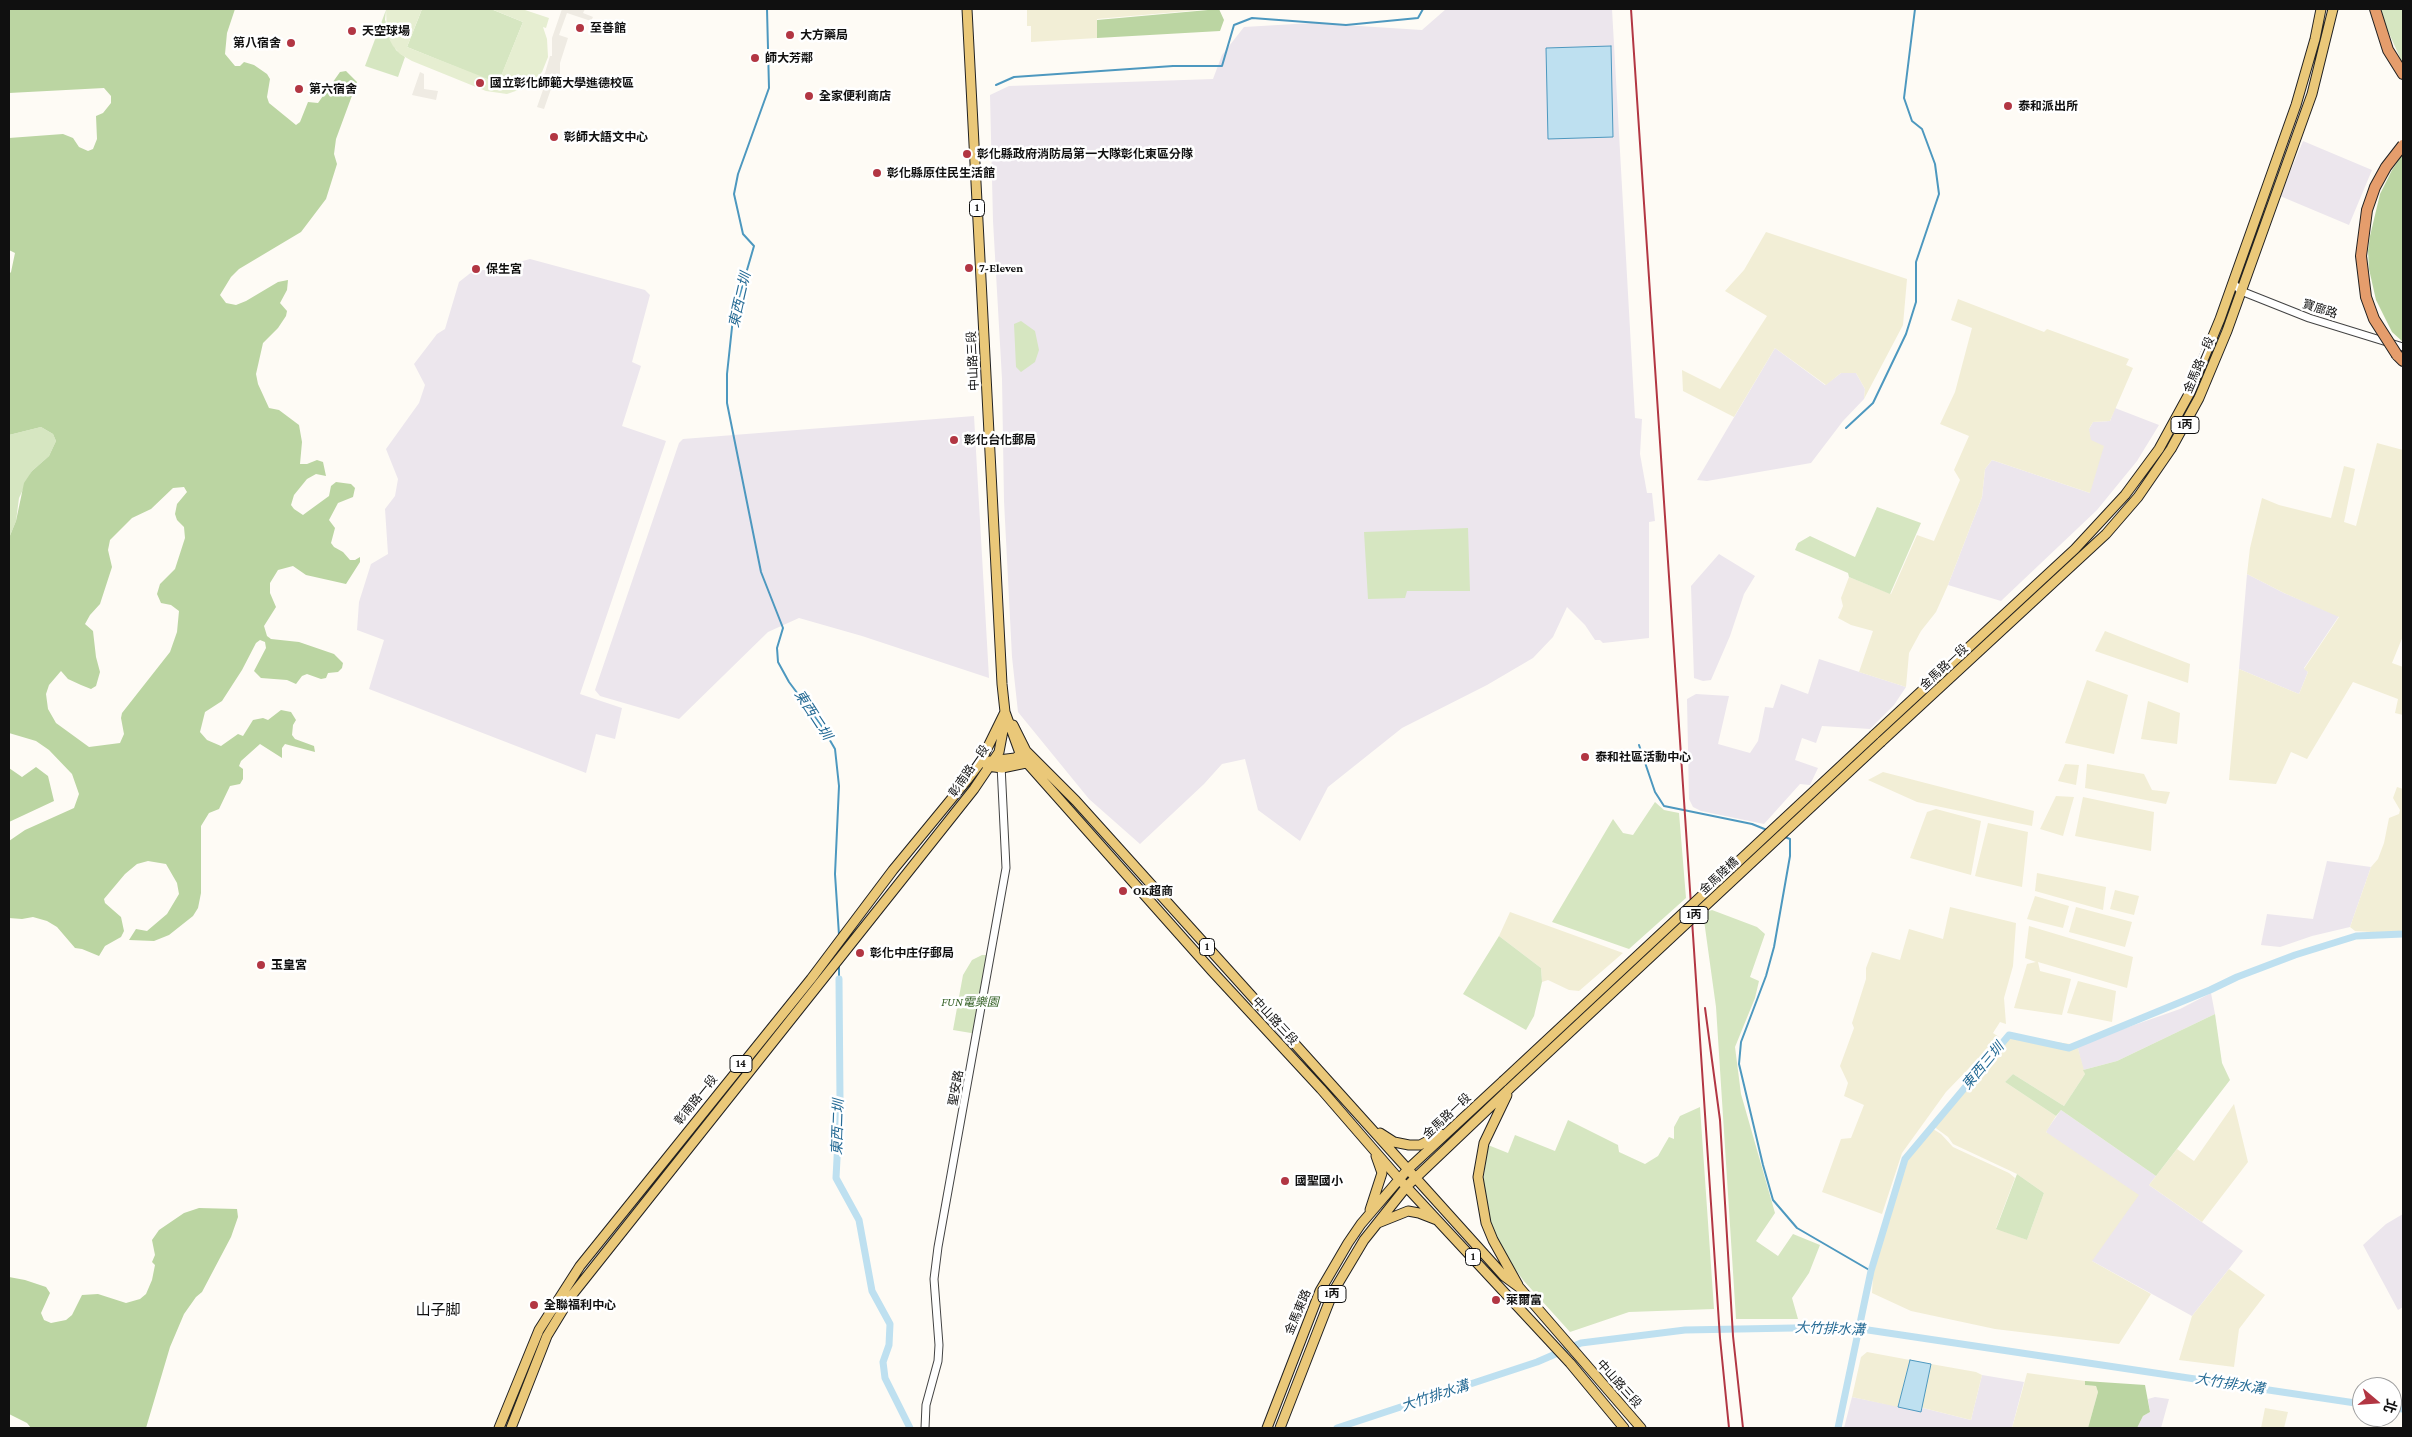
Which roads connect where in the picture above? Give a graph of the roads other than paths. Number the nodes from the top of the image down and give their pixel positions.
1 (967, 9) edge
2 (2321, 9) edge
3 (2333, 9) edge
4 (2375, 9) edge
5 (2403, 74) edge
6 (2403, 145) edge
7 (2233, 283) junction
8 (2241, 290) junction
9 (2403, 347) edge
10 (2403, 361) edge
11 (1005, 712) junction
12 (1878, 739) junction
13 (1026, 757) junction
14 (997, 761) junction
15 (980, 763) junction
16 (1503, 1081) joint
17 (1509, 1089) junction
18 (1370, 1126) junction
19 (1453, 1128) junction
20 (1368, 1142) junction
21 (1408, 1170) junction
22 (1415, 1178) junction
23 (1399, 1179) junction
24 (1407, 1186) junction
25 (1368, 1215) junction
26 (1439, 1221) junction
27 (1376, 1224) junction
28 (1520, 1287) junction
29 (499, 1428) edge
30 (511, 1428) edge
31 (924, 1428) edge
32 (1267, 1428) edge
33 (1280, 1428) edge
34 (1624, 1428) edge
35 (1640, 1428) edge

1 - 11 main road, 中山路三段 / 1
2 - 7 main road, 金馬路一段 / 1丙
3 - 8 main road, 金馬路一段 / 1丙
4 - 5 highway
6 - 10 highway, bridge
7 - 8 street, 寶廍路
7 - 12 main road, 金馬路一段 / 1丙
8 - 9 street, 寶廍路
8 - 12 main road, 金馬路一段 / 1丙
11 - 13 main road, 中山路三段 / 1
11 - 14 main road, 彰南路一段 / 14
11 - 15 main road, 彰南路一段 / 14
12 - 16 main road, 金馬陸橋 / 1丙, bridge
12 - 17 main road, 金馬陸橋 / 1丙, bridge
13 - 14 main road
13 - 18 main road, 中山路三段 / 1
13 - 20 main road, 中山路三段 / 1
14 - 15 main road
14 - 30 main road, 彰南路一段 / 14
14 - 31 street, 聖安路
15 - 29 main road, 彰南路一段 / 14
16 - 19 main road, 金馬路一段 / 1丙
17 - 22 main road, 金馬路一段 / 1丙
17 - 28 main road, 1
18 - 19 main road
18 - 21 main road, 中山路三段 / 1
19 - 21 main road, 金馬路一段 / 1丙
20 - 23 main road, 中山路三段 / 1
20 - 25 main road
21 - 22 main road, 中山路三段 / 1
21 - 23 main road, 金馬東路 / 1丙
22 - 24 main road, 金馬東路 / 1丙
22 - 28 main road, 中山路三段 / 1
23 - 24 main road, 中山路三段 / 1
23 - 25 main road, 金馬東路 / 1丙
24 - 26 main road, 中山路三段 / 1
24 - 27 main road, 金馬東路 / 1丙
25 - 32 main road, 金馬東路 / 1丙
26 - 27 main road
26 - 34 main road, 中山路三段 / 1
27 - 33 main road, 金馬東路 / 1丙
28 - 35 main road, 中山路三段 / 1

